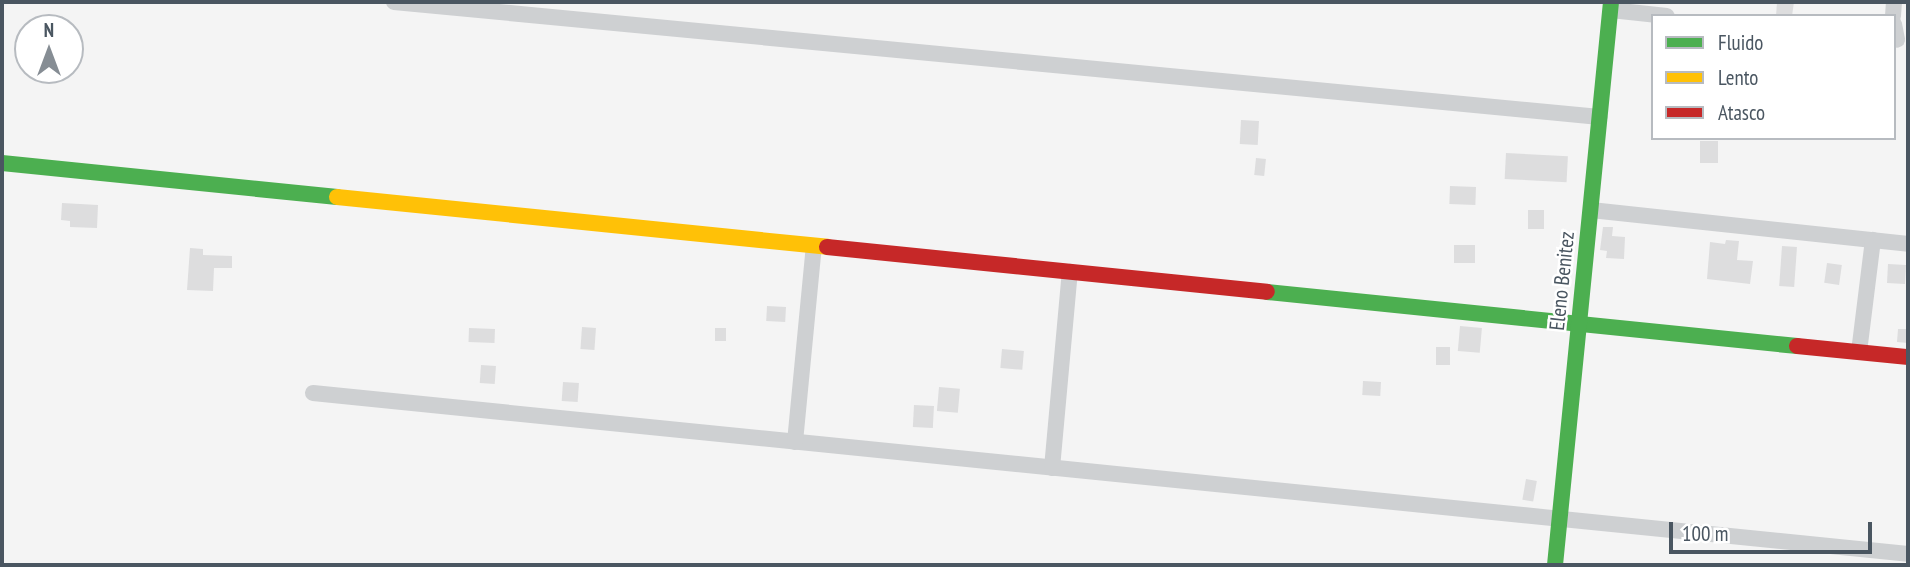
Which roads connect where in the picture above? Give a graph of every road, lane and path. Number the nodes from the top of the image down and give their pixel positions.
1 (394, 2) edge
2 (1611, 6) edge
3 (1656, 14) edge
4 (1600, 117) junction
5 (2, 163) edge
6 (1591, 210) junction
7 (1873, 240) junction
8 (1908, 244) edge
9 (814, 246) junction
10 (1070, 272) junction
11 (1579, 324) junction
12 (1860, 352) junction
13 (1908, 357) edge
14 (313, 393) dead end
15 (795, 442) junction
16 (1052, 468) junction
17 (1560, 519) junction
18 (1908, 554) edge
19 (1555, 565) edge

1 - 4 street
2 - 3 street
2 - 4 street, Eleno Benitez
4 - 6 street, Eleno Benitez
5 - 9 street
6 - 7 street
6 - 11 street, Eleno Benitez
7 - 8 street
7 - 12 street
9 - 10 street
9 - 15 street
10 - 11 street
10 - 16 street
11 - 12 street
11 - 17 street, Eleno Benitez
12 - 13 street
14 - 15 street
15 - 16 street
16 - 17 street
17 - 18 street
17 - 19 street, Eleno Benitez

